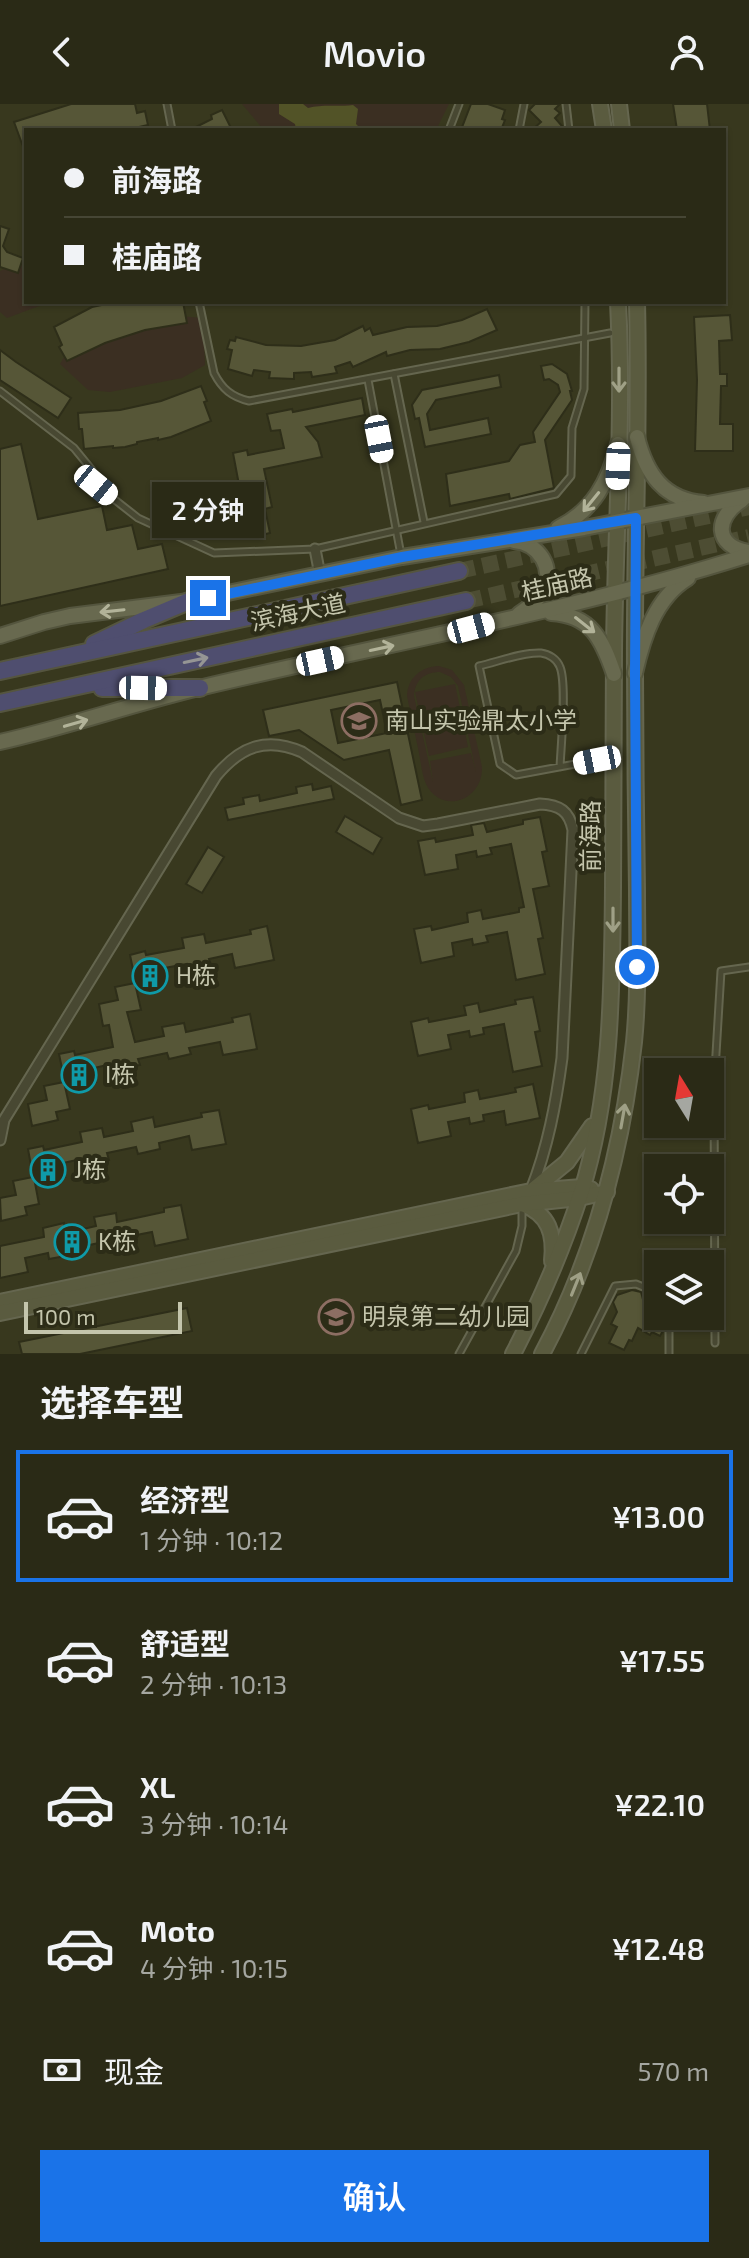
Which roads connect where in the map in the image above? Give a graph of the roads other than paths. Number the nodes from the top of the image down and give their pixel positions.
1 (167, 104) edge
2 (459, 104) edge
3 (524, 104) edge
4 (566, 104) edge
5 (600, 104) edge
6 (619, 104) edge
7 (172, 128) edge
8 (450, 128) edge
9 (519, 128) edge
10 (569, 128) edge
11 (604, 128) edge
12 (622, 128) edge
13 (199, 304) edge
14 (585, 304) edge
15 (618, 304) edge
16 (637, 304) edge
17 (610, 333) dead end
18 (586, 338) junction
19 (394, 374) junction
20 (368, 380) junction
21 (0, 391) edge
22 (637, 437) junction
23 (618, 444) junction
24 (749, 496) edge
25 (716, 503) junction
26 (636, 518) junction
27 (425, 522) junction
28 (616, 522) junction
29 (396, 529) junction
30 (538, 535) junction
31 (503, 540) junction
32 (315, 549) junction
33 (749, 554) edge
34 (402, 557) junction
35 (459, 571) tunnel mouth
36 (699, 571) junction
37 (320, 575) junction
38 (635, 589) junction
39 (615, 594) junction
40 (189, 601) junction
41 (466, 601) tunnel mouth
42 (531, 613) junction
43 (515, 616) junction
44 (0, 636) edge
45 (59, 659) junction
46 (0, 671) edge
47 (635, 673) junction
48 (614, 674) junction
49 (200, 688) junction
50 (65, 689) junction
51 (0, 703) edge
52 (0, 731) edge
53 (24, 737) junction
54 (0, 742) edge
55 (614, 757) junction
56 (560, 767) junction
57 (749, 967) edge
58 (598, 1115) junction
59 (0, 1140) edge
60 (531, 1191) junction
61 (607, 1192) junction
62 (580, 1193) junction
63 (522, 1204) junction
64 (550, 1279) junction
65 (644, 1287) edge
66 (0, 1302) edge
67 (0, 1313) edge
68 (669, 1330) edge
69 (715, 1343) dead end
70 (459, 1354) edge
71 (513, 1354) edge
72 (542, 1354) edge
73 (581, 1354) edge
74 (669, 1354) edge

1 - 7 lane
2 - 8 lane
3 - 9 lane
4 - 10 lane
5 - 11 main road
6 - 12 main road
13 - 20 lane
14 - 18 lane
15 -> 23 main road, 前海路
16 - 22 main road, 前海路
17 - 18 lane
18 - 19 lane
18 - 27 lane
19 - 20 lane
19 - 27 lane
20 - 29 lane
21 - 32 lane
22 - 25 main road
22 - 26 main road, 前海路
23 - 28 main road, 前海路
23 -> 30 main road
24 - 25 main road, 桂庙路
24 - 33 main road
25 - 26 main road, 桂庙路
26 - 28 main road, 桂庙路
26 - 38 main road, 前海路
27 - 29 lane
28 - 30 main road, 桂庙路
28 - 39 main road, 前海路
29 - 32 lane
29 - 34 lane
30 - 31 main road, 桂庙路
31 - 34 main road, 桂庙路
31 - 43 main road
32 - 37 street
33 - 36 main road, 桂庙路
34 - 37 main road, 桂庙路
35 - 45 highway, 滨海大道
36 - 38 main road, 桂庙路
36 - 47 main road
37 - 40 main road, 桂庙路
38 - 39 main road, 桂庙路
38 - 47 main road, 前海路
39 - 42 main road, 桂庙路
39 - 48 main road, 前海路
40 -> 44 main road, 桂庙路
40 - 45 highway
50 -> 41 highway, 滨海大道
42 - 43 main road, 桂庙路
42 -> 48 main road
49 -> 43 main road, 桂庙路
45 - 46 highway, 滨海大道
61 -> 47 main road, 前海路
48 - 55 main road, 前海路
49 - 50 highway
53 -> 49 main road, 桂庙路
50 - 51 highway, 滨海大道
52 - 53 main road
53 - 54 main road, 桂庙路
55 - 56 lane
55 -> 58 main road, 前海路
56 - 56 lane
57 - 69 lane
58 - 60 main road
58 - 62 main road, 前海路
59 - 60 street
60 - 62 main road
60 - 66 main road
61 - 62 main road
72 -> 61 main road, 前海路
62 - 63 main road
62 - 64 main road, 前海路
63 - 64 main road
63 - 67 main road
63 - 70 lane
64 - 71 main road, 前海路
65 - 73 lane
68 - 74 lane

